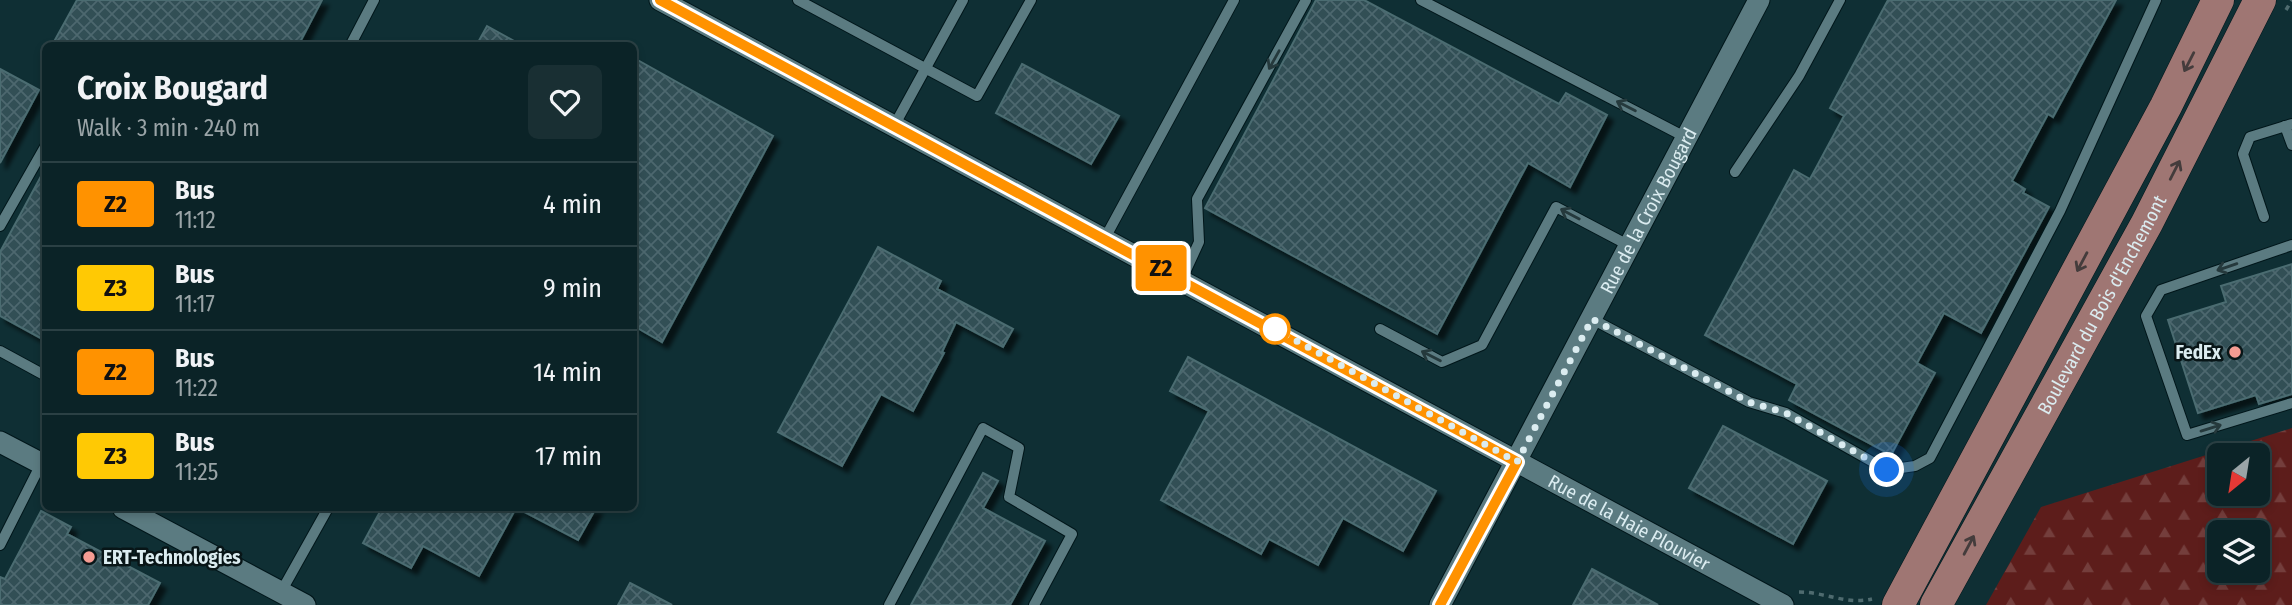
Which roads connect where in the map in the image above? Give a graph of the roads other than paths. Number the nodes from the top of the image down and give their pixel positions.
1 (373, 0) edge
2 (660, 0) edge
3 (798, 0) edge
4 (963, 0) edge
5 (1031, 0) edge
6 (1234, 0) edge
7 (1306, 0) edge
8 (1421, 0) edge
9 (1759, 0) edge
10 (1840, 0) edge
11 (2156, 0) edge
12 (2218, 0) edge
13 (2260, 0) edge
14 (352, 42) edge
15 (926, 68) junction
16 (2289, 125) edge
17 (894, 126) junction
18 (1687, 138) junction
19 (2292, 145) edge
20 (42, 152) edge
21 (1735, 172) dead end
22 (2264, 217) dead end
23 (0, 226) edge
24 (1105, 238) junction
25 (2292, 245) edge
26 (1630, 246) junction
27 (1182, 279) junction
28 (1592, 319) junction
29 (1380, 329) dead end
30 (0, 351) edge
31 (42, 374) edge
32 (2292, 403) edge
33 (0, 442) edge
34 (1517, 462) junction
35 (42, 464) edge
36 (42, 467) edge
37 (128, 511) edge
38 (326, 511) edge
39 (0, 545) edge
40 (281, 592) junction
41 (1887, 601) edge
42 (305, 605) edge
43 (889, 605) edge
44 (1034, 605) edge
45 (1440, 605) edge
46 (1783, 605) edge
47 (1936, 605) edge

1 - 14 lane
2 - 17 street, Rue de la Haie Plouvier
3 - 15 lane
4 - 15 lane
5 - 15 lane
6 - 24 lane
7 -> 27 lane
18 -> 8 lane
9 - 18 street, Rue de la Croix Bougard
10 - 21 lane
11 - 28 lane
12 -> 41 main road, Boulevard du Bois d'Enchemont
47 -> 13 main road, Boulevard du Bois d'Enchemont
15 - 17 lane
16 - 19 lane
16 - 22 lane
17 - 24 street, Rue de la Haie Plouvier
18 - 26 street, Rue de la Croix Bougard
20 - 23 lane
24 - 27 street, Rue de la Haie Plouvier
25 -> 32 lane
26 - 28 street, Rue de la Croix Bougard
26 -> 29 lane
27 - 34 street, Rue de la Haie Plouvier
28 - 34 street, Rue de la Croix Bougard
30 - 31 lane
33 - 35 street
34 - 45 street, Rue de la Croix Bougard
34 - 46 street, Rue de la Haie Plouvier
36 - 39 lane
37 - 40 street
38 - 40 lane
40 - 42 street
43 - 44 lane

